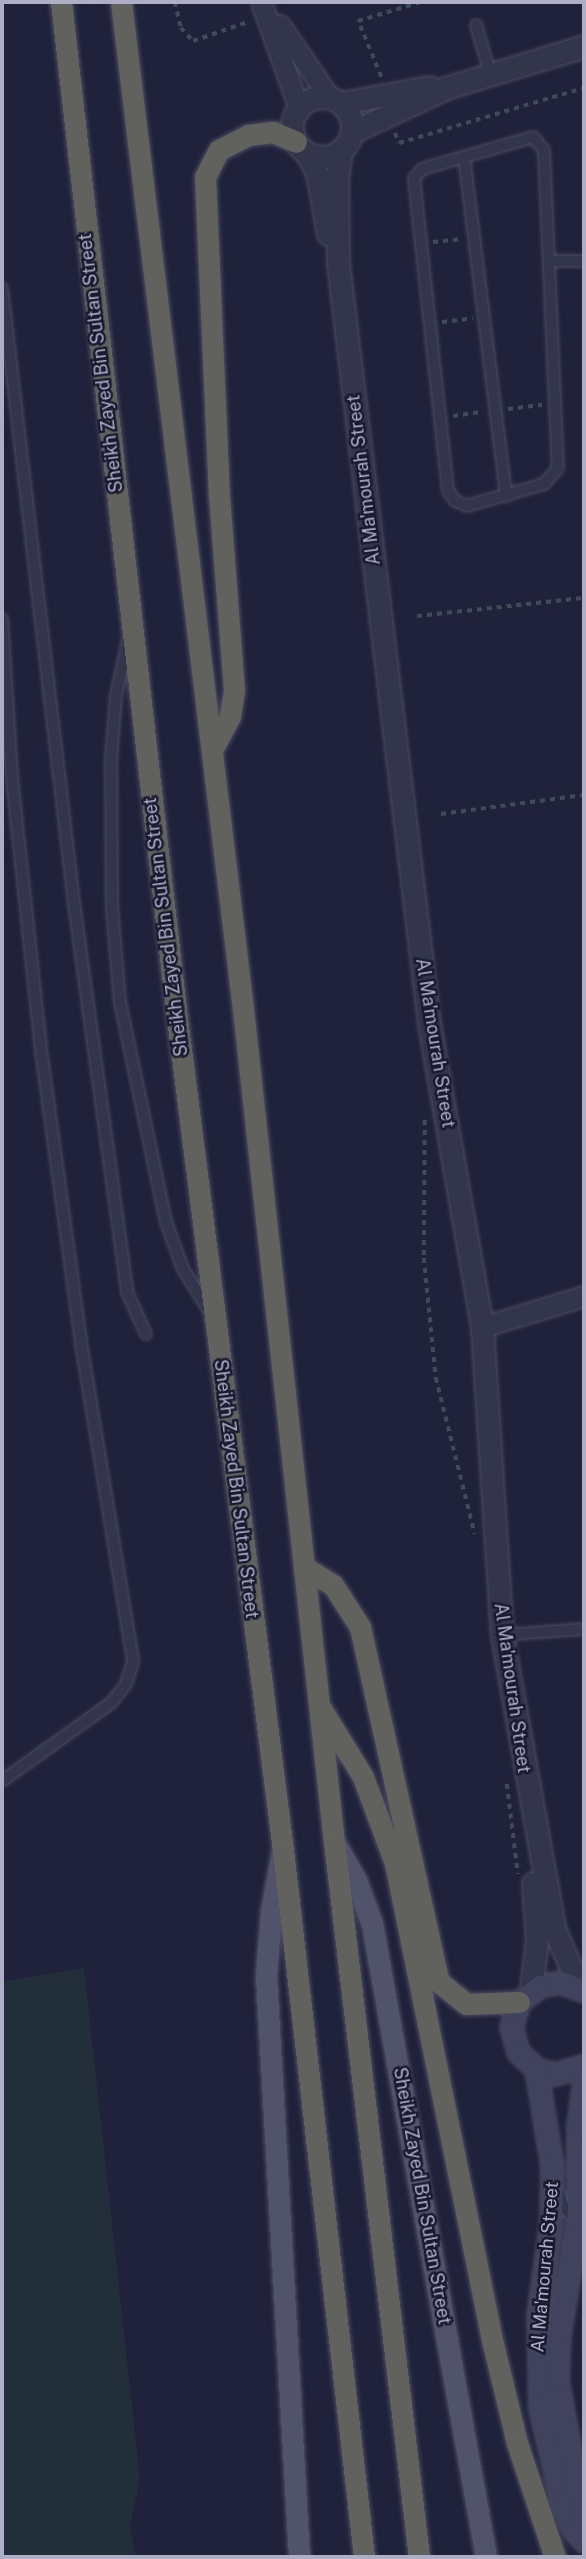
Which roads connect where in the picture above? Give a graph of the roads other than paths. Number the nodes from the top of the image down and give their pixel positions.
1 (61, 2) edge
2 (121, 2) edge
3 (264, 8) edge
4 (476, 25) dead end
5 (584, 46) edge
6 (490, 73) junction
7 (446, 88) junction
8 (335, 100) junction
9 (299, 108) junction
10 (346, 141) junction
11 (301, 147) junction
12 (464, 157) junction
13 (549, 261) junction
14 (584, 261) edge
15 (338, 263) junction
16 (2, 288) edge
17 (506, 496) junction
18 (2, 619) edge
19 (131, 626) junction
20 (212, 750) junction
21 (12, 778) junction
22 (2, 782) edge
23 (584, 1296) edge
24 (214, 1318) junction
25 (482, 1327) junction
26 (146, 1334) dead end
27 (304, 1567) junction
28 (584, 1629) edge
29 (502, 1635) junction
30 (319, 1706) junction
31 (2, 1780) edge
32 (532, 1822) junction
33 (334, 1842) junction
34 (283, 1850) junction
35 (582, 1989) edge
36 (525, 1996) junction
37 (584, 2065) edge
38 (536, 2069) junction
39 (584, 2080) edge
40 (582, 2156) edge
41 (552, 2169) junction
42 (581, 2220) edge
43 (579, 2494) edge
44 (584, 2525) edge
45 (584, 2541) edge
46 (299, 2557) edge
47 (364, 2557) edge
48 (419, 2557) edge
49 (486, 2557) edge
50 (555, 2557) edge

1 - 19 highway, Sheikh Zayed Bin Sultan Street
2 - 20 highway, Sheikh Zayed Bin Sultan Street
3 - 8 street
3 - 9 street
4 - 6 lane
5 - 6 street
6 - 7 street
7 - 8 street
7 - 10 street
8 - 9 street
8 - 10 street
9 - 11 street
10 - 11 street
10 - 15 street, Al Ma'mourah Street
11 - 15 street, Al Ma'mourah Street
11 - 20 highway
12 - 13 lane
12 - 17 lane
12 - 17 lane
13 - 14 lane
13 - 17 lane
15 - 25 street, Al Ma'mourah Street
16 - 26 lane
18 - 21 lane
19 - 24 highway, Sheikh Zayed Bin Sultan Street
19 - 24 lane
20 - 27 highway, Sheikh Zayed Bin Sultan Street
21 - 22 lane
21 - 31 lane
23 - 25 street
24 - 34 highway, Sheikh Zayed Bin Sultan Street
25 - 29 street, Al Ma'mourah Street
27 - 30 highway, Sheikh Zayed Bin Sultan Street
27 - 36 highway
28 - 29 lane
29 - 32 street, Al Ma'mourah Street
30 - 33 highway, Sheikh Zayed Bin Sultan Street
30 - 50 highway
32 - 35 street, Al Ma'mourah Street
32 - 36 street, Al Ma'mourah Street
33 - 48 highway, Sheikh Zayed Bin Sultan Street
33 - 49 main road, Sheikh Zayed Bin Sultan Street
34 - 46 main road, Sheikh Zayed Bin Sultan Street
34 - 47 highway, Sheikh Zayed Bin Sultan Street
35 - 36 main road
36 - 38 main road
37 - 38 main road
38 - 41 main road, Al Ma'mourah Street
39 - 40 main road, Al Ma'mourah Street
40 - 42 main road, Al Ma'mourah Street
41 - 42 lane
41 - 45 main road, Al Ma'mourah Street
42 - 43 main road, Al Ma'mourah Street
43 - 44 main road, Al Ma'mourah Street

